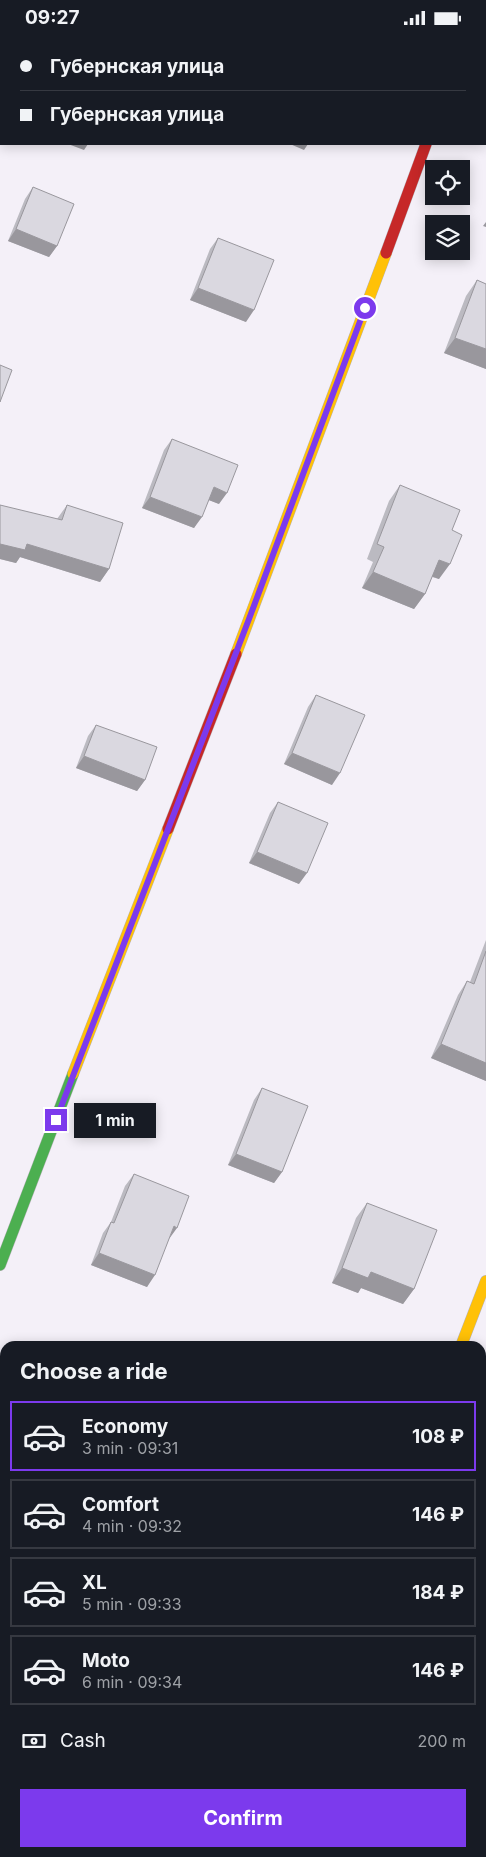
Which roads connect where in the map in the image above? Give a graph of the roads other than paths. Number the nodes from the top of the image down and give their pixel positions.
1 (426, 145) edge
2 (0, 1265) edge
3 (486, 1281) edge
4 (463, 1341) edge

1 - 2 street
3 - 4 street

